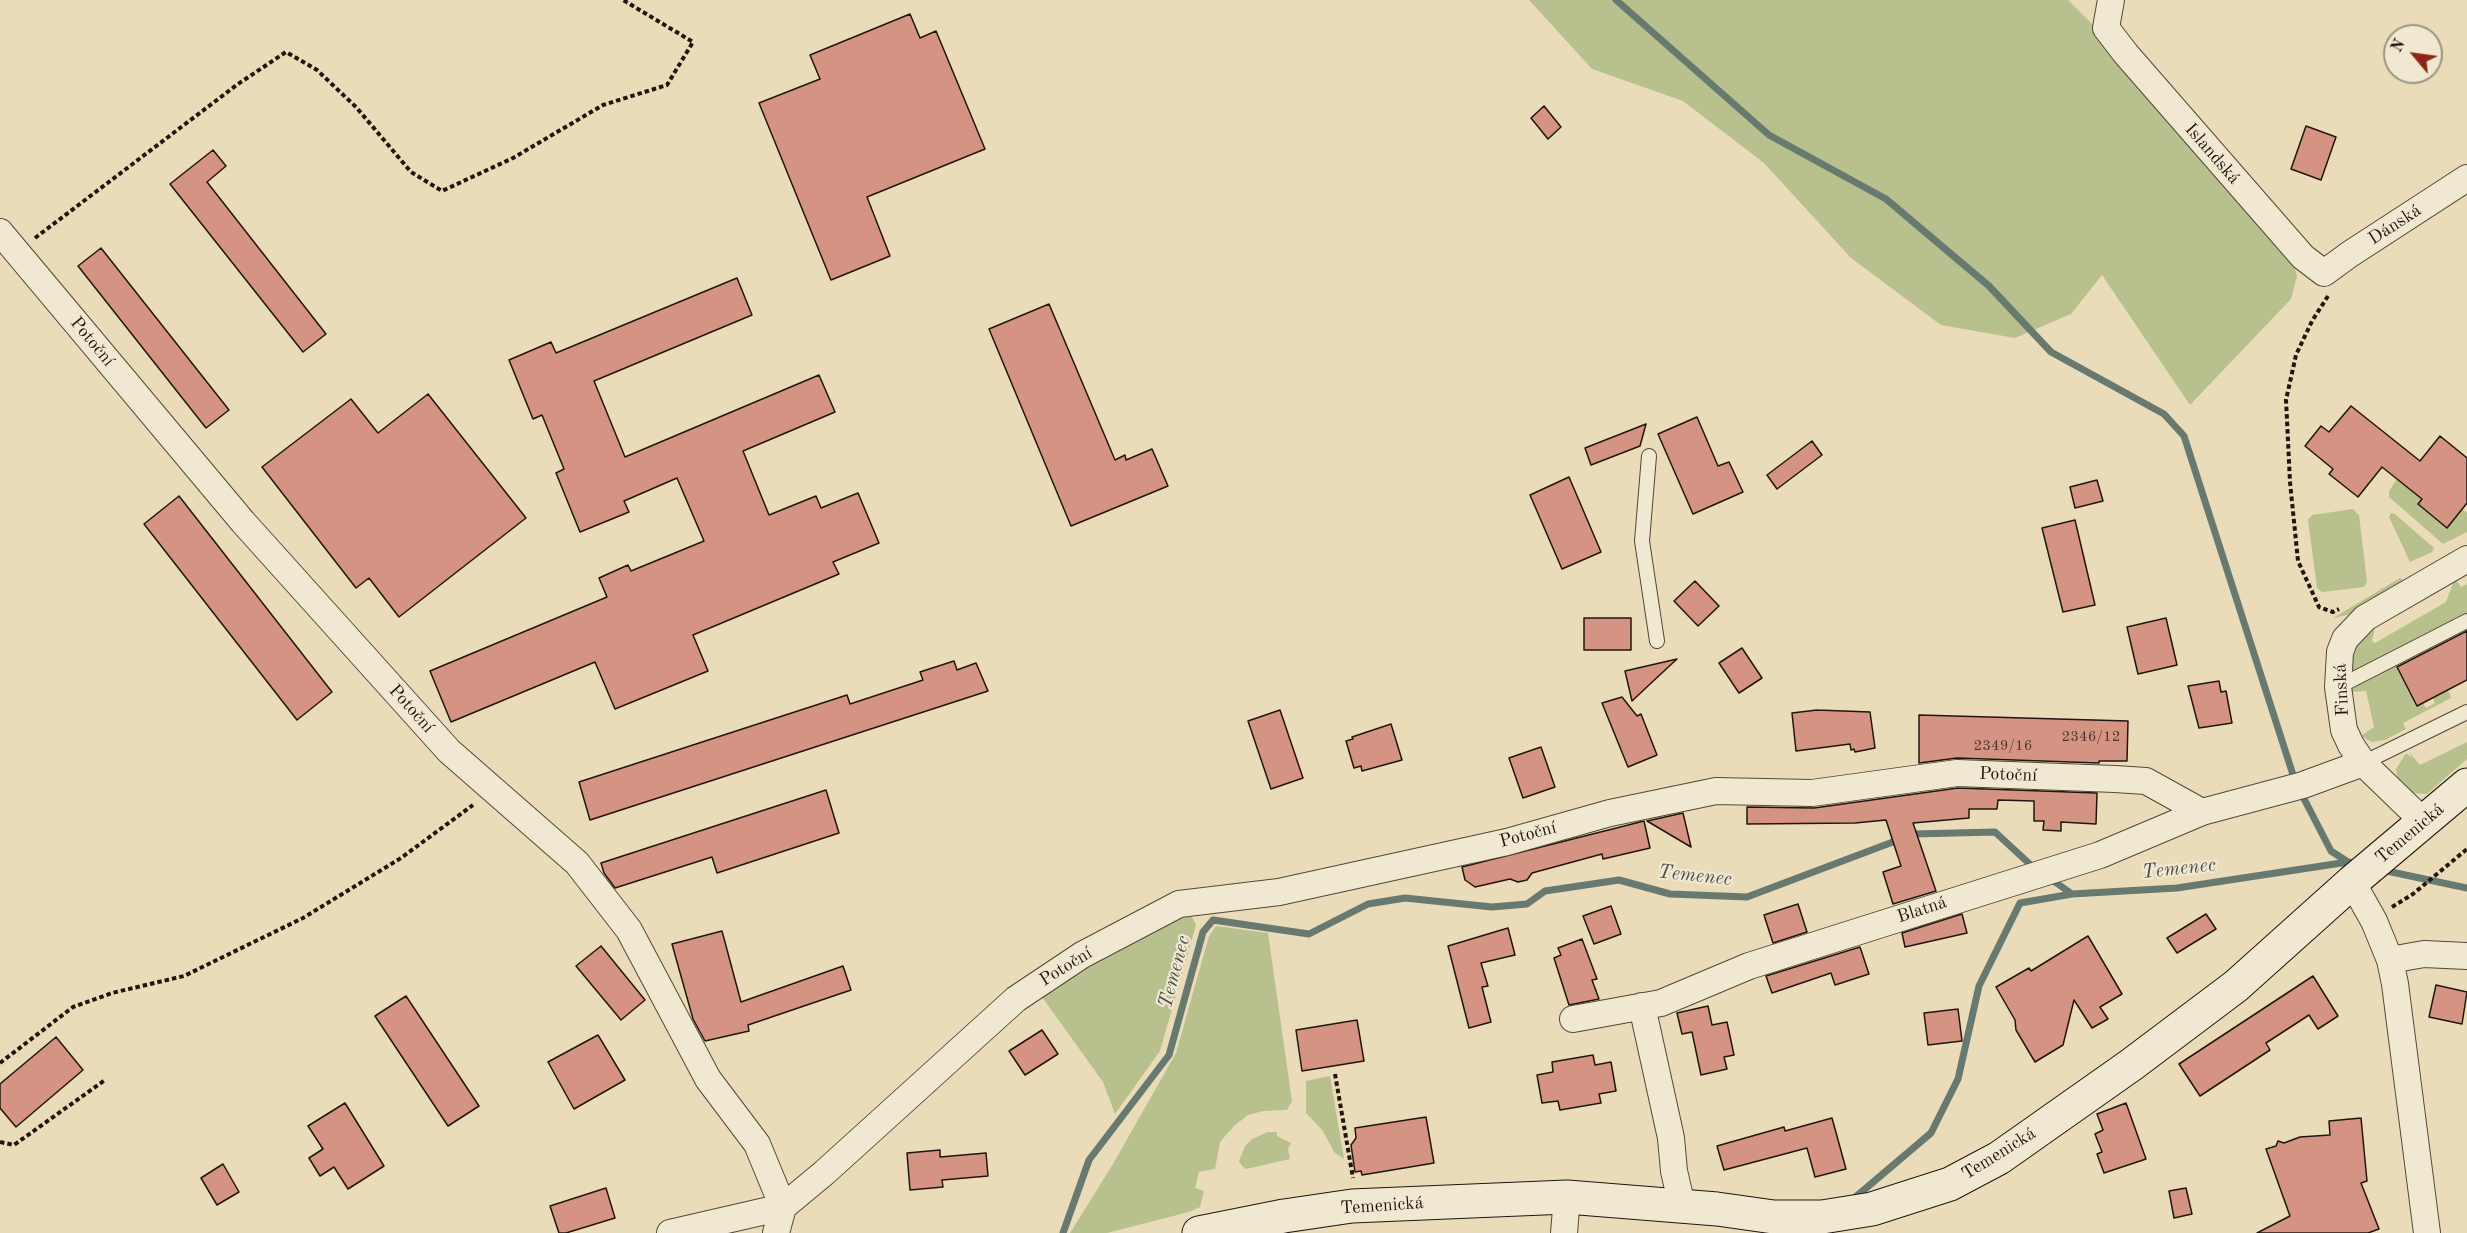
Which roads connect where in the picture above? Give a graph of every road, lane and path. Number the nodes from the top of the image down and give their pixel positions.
1 (623, 0) edge
2 (2111, 0) edge
3 (2467, 178) edge
4 (0, 232) edge
5 (16, 252) junction
6 (2328, 282) junction
7 (1649, 456) dead end
8 (2467, 559) edge
9 (2343, 606) dead end
10 (2467, 621) edge
11 (1657, 642) dead end
12 (2338, 687) junction
13 (2467, 712) edge
14 (2363, 762) junction
15 (2467, 785) edge
16 (493, 790) junction
17 (2202, 812) junction
18 (2415, 830) junction
19 (2467, 849) edge
20 (2357, 878) junction
21 (2413, 894) dead end
22 (2467, 956) edge
23 (2390, 960) junction
24 (1642, 1006) junction
25 (1573, 1019) dead end
26 (0, 1063) edge
27 (1335, 1074) dead end
28 (105, 1080) dead end
29 (0, 1142) edge
30 (1354, 1182) dead end
31 (1567, 1197) junction
32 (1682, 1206) junction
33 (783, 1207) junction
34 (670, 1233) edge
35 (776, 1233) edge
36 (1199, 1233) edge
37 (1564, 1233) edge
38 (2427, 1233) edge

1 - 5 path
2 - 6 street, Islandská
3 - 6 street, Dánská
4 - 5 street, Potoční
5 - 16 street, Potoční
6 - 9 path
7 - 11 lane
8 - 12 street, Finská
10 - 12 lane
12 - 14 street, Finská
13 - 14 lane
14 - 17 street
14 - 18 street, Finská
15 - 18 street, Temenická
16 - 26 path
16 - 33 street, Potoční
17 - 24 street, Blatná
17 - 33 street, Potoční
18 - 20 street, Temenická
19 - 21 path
20 - 23 street
20 - 32 street, Temenická
22 - 23 street
23 - 38 street
24 - 25 street, Blatná
24 - 32 street
27 - 30 path
28 - 29 path
31 - 32 street, Temenická
31 - 36 street, Temenická
31 - 37 street
33 - 34 street, Potoční
33 - 35 street

